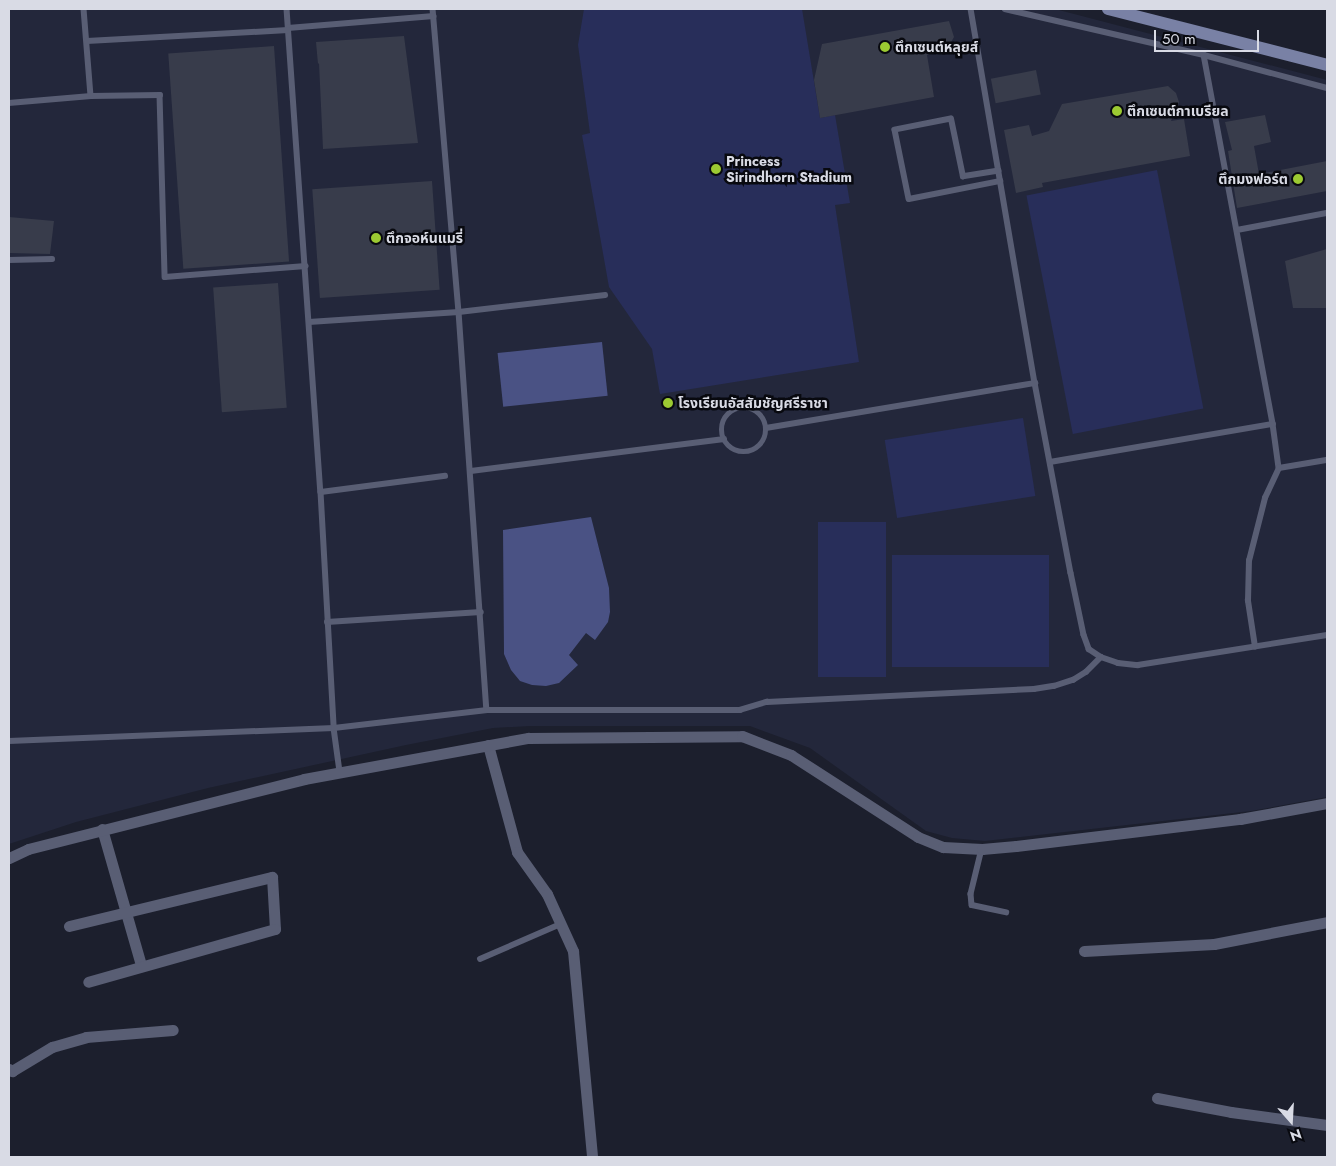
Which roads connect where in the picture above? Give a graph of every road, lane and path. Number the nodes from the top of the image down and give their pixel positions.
1 (84, 9) edge
2 (287, 9) edge
3 (433, 9) edge
4 (971, 9) edge
5 (1005, 9) edge
6 (1108, 9) edge
7 (434, 16) junction
8 (288, 29) junction
9 (87, 41) junction
10 (1204, 55) junction
11 (1327, 65) edge
12 (1327, 88) edge
13 (91, 96) junction
14 (9, 103) edge
15 (999, 170) junction
16 (1000, 181) junction
17 (1327, 213) edge
18 (1237, 230) junction
19 (52, 259) dead end
20 (9, 260) edge
21 (306, 266) junction
22 (605, 295) dead end
23 (459, 312) junction
24 (309, 322) junction
25 (1035, 383) junction
26 (1273, 424) junction
27 (766, 428) junction
28 (724, 439) junction
29 (1327, 460) edge
30 (1050, 462) junction
31 (1279, 468) junction
32 (471, 471) junction
33 (445, 476) dead end
34 (321, 492) junction
35 (481, 612) junction
36 (327, 622) junction
37 (1327, 635) edge
38 (1255, 647) junction
39 (1101, 658) junction
40 (487, 710) junction
41 (334, 728) junction
42 (9, 740) edge
43 (488, 745) junction
44 (340, 772) junction
45 (1327, 803) edge
46 (102, 829) junction
47 (982, 850) junction
48 (9, 858) edge
49 (125, 911) junction
50 (1006, 912) dead end
51 (1327, 922) edge
52 (560, 924) junction
53 (69, 926) dead end
54 (1084, 951) dead end
55 (480, 959) dead end
56 (142, 965) junction
57 (88, 982) dead end
58 (173, 1030) dead end
59 (9, 1069) edge
60 (1157, 1098) dead end
61 (1327, 1125) edge
62 (592, 1157) edge

1 - 9 lane
2 - 8 lane
3 - 7 lane
4 - 15 lane
5 - 10 lane
6 - 11 main road
7 - 8 lane
7 - 23 lane
8 - 9 lane
8 - 21 lane
9 - 13 lane
10 - 12 lane
10 - 18 lane
13 - 14 lane
13 - 21 lane
15 - 16 lane
15 - 16 lane
16 - 25 lane
17 - 18 lane
18 - 26 lane
19 - 20 lane
21 - 24 lane
22 - 23 lane
23 - 24 lane
23 - 32 lane
24 - 34 lane
25 - 27 lane
25 - 30 lane
26 - 30 lane
26 - 31 lane
27 - 28 lane
27 - 28 lane
28 - 32 lane
29 - 31 lane
30 - 39 lane
31 - 38 lane
32 - 35 lane
33 - 34 lane
34 - 36 lane
35 - 36 lane
35 - 40 lane
36 - 41 lane
37 - 38 lane
38 - 39 lane
39 - 40 lane
40 - 41 lane
41 - 42 lane
41 - 44 lane
43 - 44 street
43 - 47 street
43 - 52 street
44 - 46 street
45 - 47 street
46 - 48 street
46 - 49 street
47 - 50 lane
49 - 53 street
49 - 56 street
49 - 56 street
51 - 54 street
52 - 55 lane
52 - 62 street
56 - 57 street
58 - 59 street
60 - 61 street

